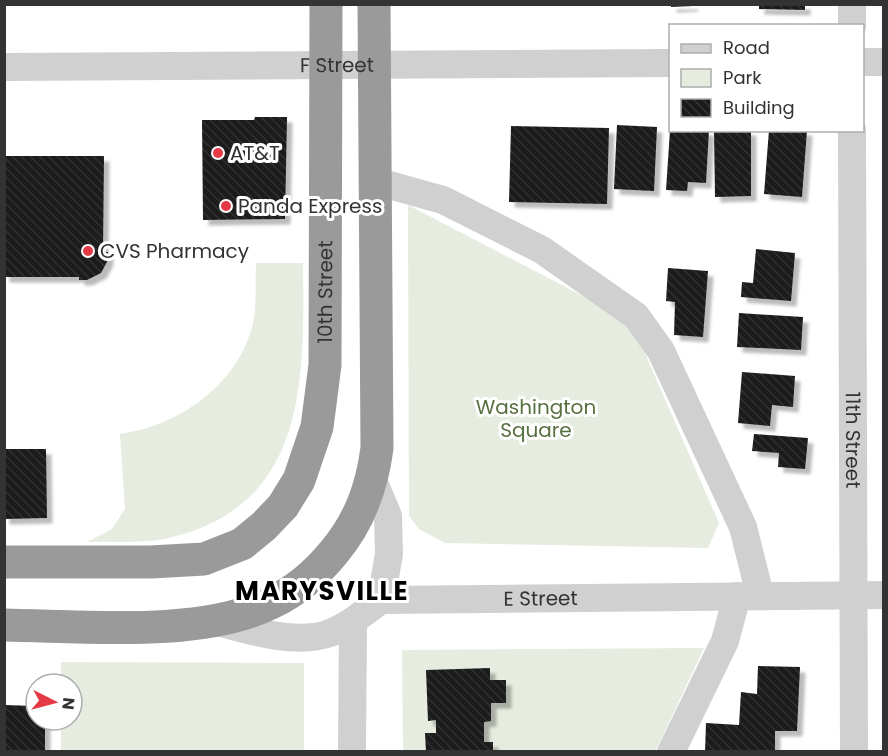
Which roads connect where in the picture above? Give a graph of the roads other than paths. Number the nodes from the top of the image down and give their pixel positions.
1 (326, 4) edge
2 (374, 4) edge
3 (852, 4) edge
4 (852, 24) edge
5 (864, 62) edge
6 (884, 62) edge
7 (669, 63) edge
8 (374, 66) junction
9 (4, 67) edge
10 (327, 67) junction
11 (852, 132) edge
12 (375, 181) junction
13 (373, 480) junction
14 (4, 562) edge
15 (884, 595) edge
16 (749, 596) junction
17 (853, 596) junction
18 (381, 600) junction
19 (211, 620) junction
20 (353, 622) junction
21 (4, 626) edge
22 (352, 752) edge
23 (670, 752) edge
24 (854, 752) edge

1 - 10 highway, 10th Street
2 - 8 highway
3 - 4 street
5 - 6 street
7 - 8 street, F Street
8 - 10 street, F Street
8 - 12 highway
9 - 10 street, F Street
10 - 14 highway, 10th Street
11 - 17 street, 11th Street
12 - 13 highway
12 - 16 street
13 - 18 street
13 - 19 highway
15 - 17 street, E Street
16 - 17 street, E Street
16 - 18 street, E Street
16 - 23 street
17 - 24 street, 11th Street
18 - 20 street
19 - 20 street
19 - 21 highway
20 - 22 street

